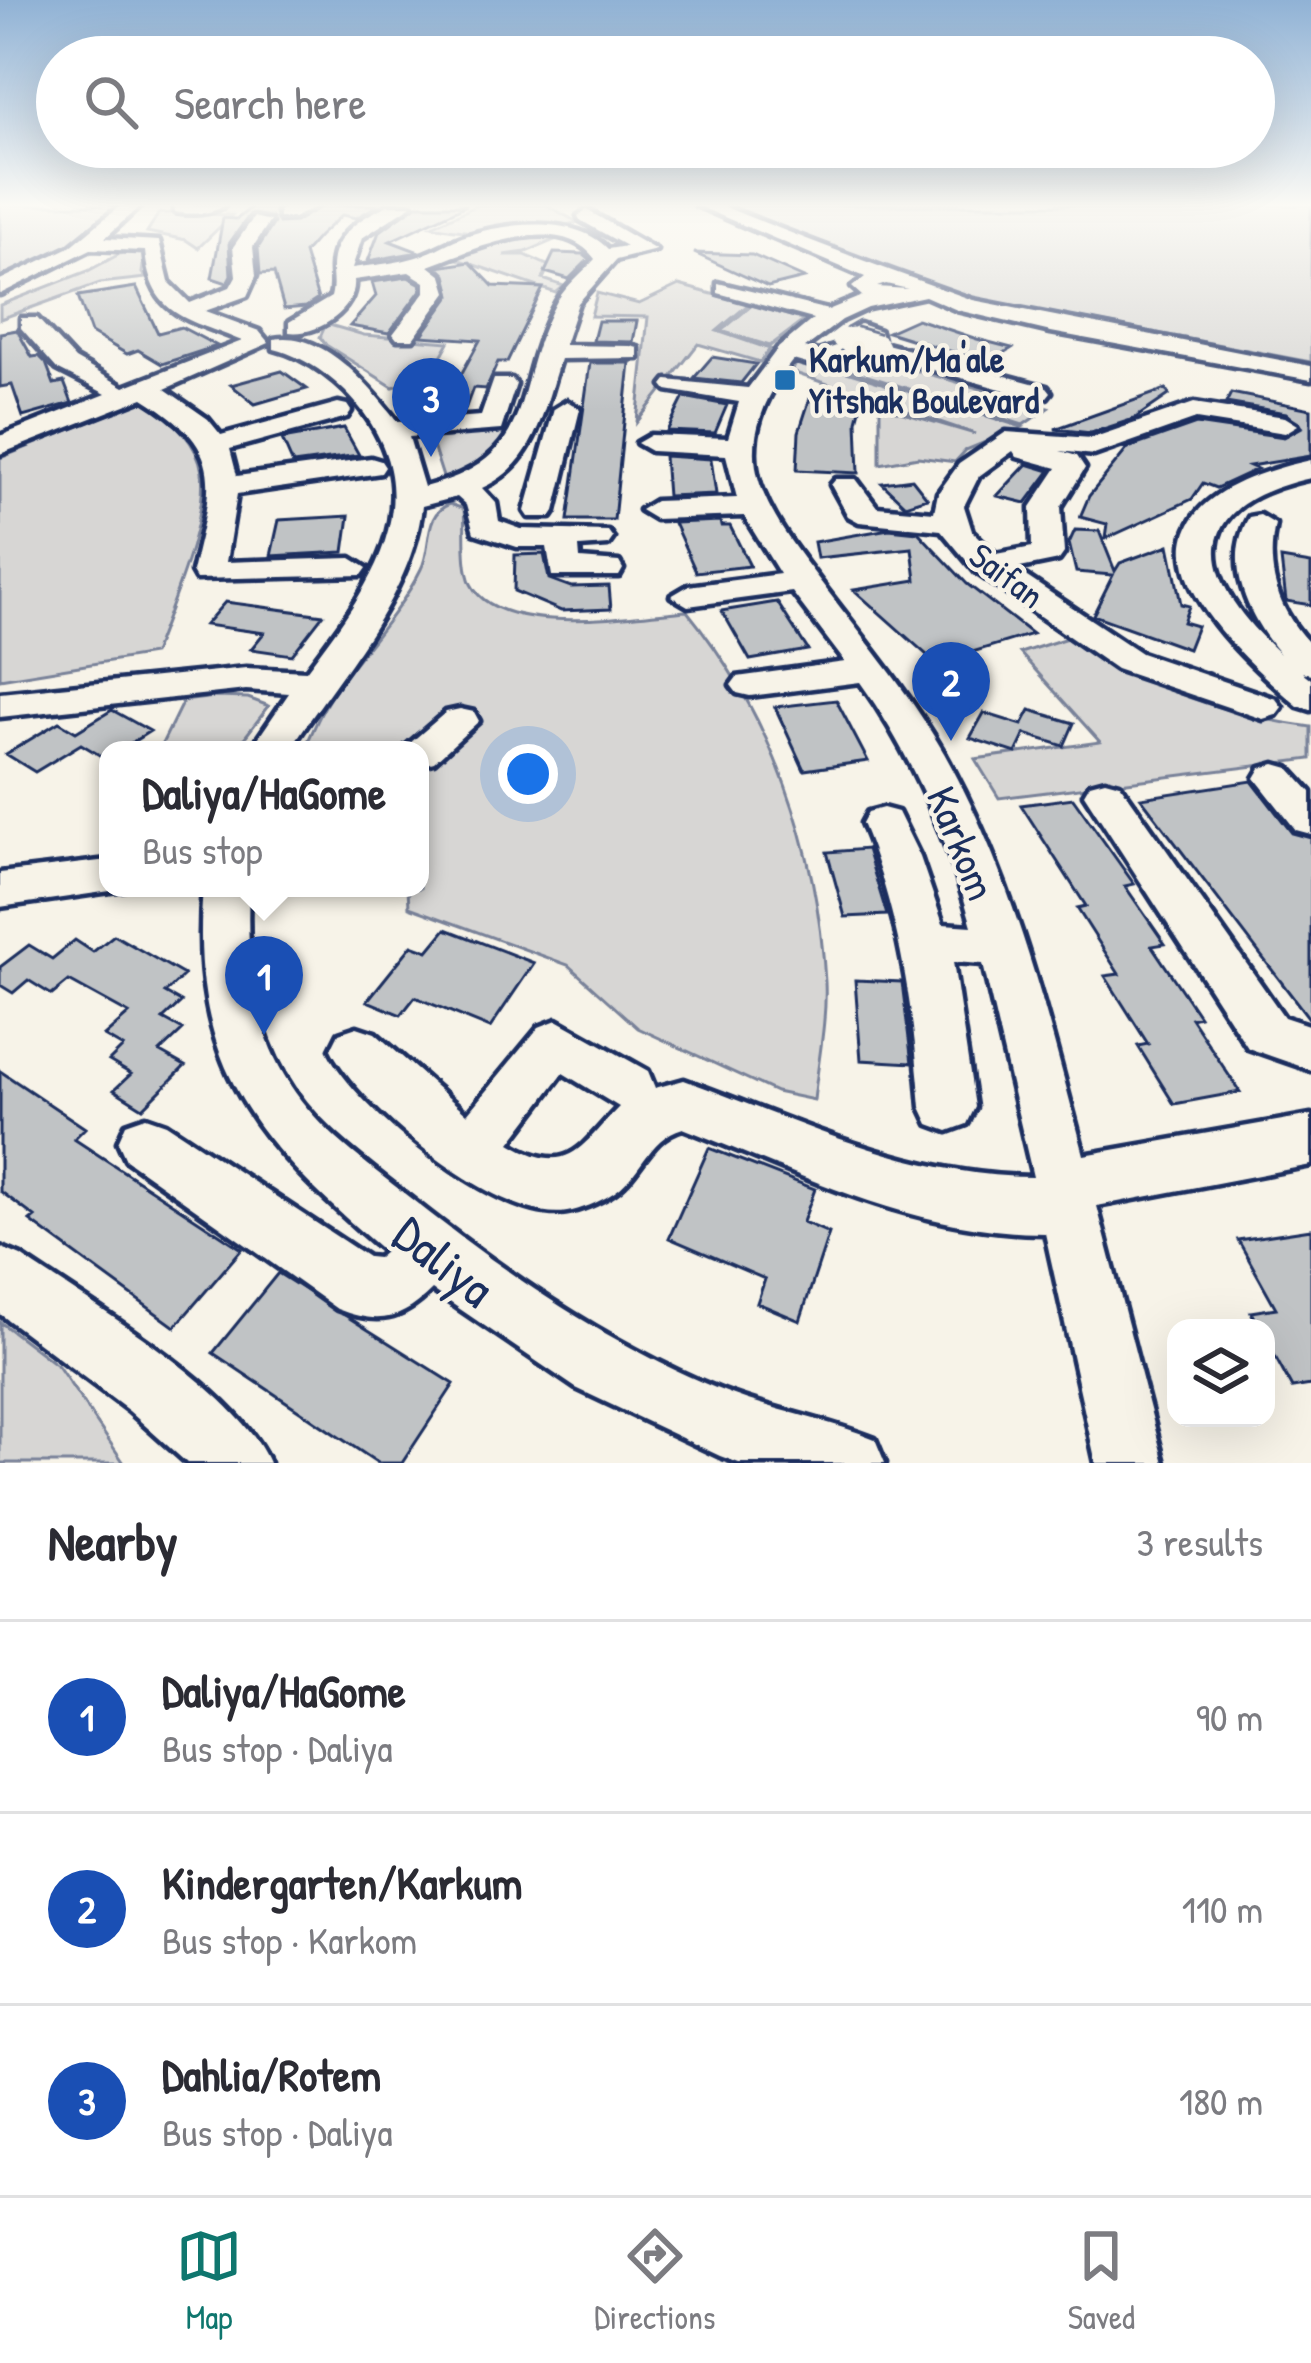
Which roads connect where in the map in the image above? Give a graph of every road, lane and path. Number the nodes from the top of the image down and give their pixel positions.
1 (47, 273) edge
2 (49, 273) edge
3 (157, 273) edge
4 (172, 273) edge
5 (246, 273) edge
6 (354, 273) edge
7 (425, 273) edge
8 (597, 273) edge
9 (799, 273) edge
10 (850, 273) edge
11 (342, 275) joint
12 (0, 288) edge
13 (726, 288) dead end
14 (0, 298) edge
15 (851, 303) junction
16 (200, 306) junction
17 (29, 323) dead end
18 (405, 334) dead end
19 (279, 341) junction
20 (550, 352) junction
21 (630, 353) dead end
22 (67, 364) junction
23 (1311, 373) edge
24 (503, 384) dead end
25 (1311, 384) edge
26 (676, 385) dead end
27 (112, 388) dead end
28 (156, 388) junction
29 (1037, 392) dead end
30 (757, 398) junction
31 (328, 403) dead end
32 (568, 409) dead end
33 (1285, 425) dead end
34 (394, 431) junction
35 (209, 436) junction
36 (650, 443) dead end
37 (1004, 445) junction
38 (0, 446) edge
39 (741, 447) junction
40 (501, 467) junction
41 (1311, 469) edge
42 (549, 476) junction
43 (370, 479) dead end
44 (846, 485) dead end
45 (464, 486) junction
46 (222, 498) junction
47 (409, 500) junction
48 (754, 507) junction
49 (655, 510) dead end
50 (541, 511) dead end
51 (950, 522) junction
52 (1260, 524) dead end
53 (603, 554) dead end
54 (987, 565) junction
55 (351, 568) dead end
56 (803, 580) junction
57 (688, 596) dead end
58 (1218, 608) junction
59 (1268, 609) junction
60 (1311, 663) edge
61 (1251, 667) junction
62 (869, 670) junction
63 (1160, 674) junction
64 (314, 683) junction
65 (750, 685) dead end
66 (1311, 698) edge
67 (0, 705) edge
68 (1263, 707) junction
69 (1311, 711) edge
70 (460, 721) dead end
71 (276, 741) edge
72 (429, 746) edge
73 (1274, 778) dead end
74 (1105, 794) dead end
75 (1311, 819) edge
76 (883, 823) dead end
77 (99, 878) edge
78 (0, 890) edge
79 (225, 897) edge
80 (926, 942) junction
81 (1002, 946) junction
82 (1311, 1048) edge
83 (357, 1049) dead end
84 (629, 1087) dead end
85 (948, 1107) dead end
86 (1311, 1140) edge
87 (146, 1142) dead end
88 (472, 1150) junction
89 (1065, 1196) junction
90 (428, 1252) junction
91 (0, 1277) edge
92 (235, 1463) edge
93 (851, 1463) edge
94 (1130, 1463) edge

1 - 12 street
2 - 14 street
3 - 19 street
4 - 16 street
5 - 16 street
6 - 11 street
7 - 18 street
8 - 20 street
9 - 15 street
10 - 15 street
11 - 19 street
13 - 15 street
15 - 23 street
15 - 25 street
15 - 29 street, bridge
15 - 30 street, Karkom
16 - 19 street
17 - 22 street
19 - 28 street
19 - 34 street
20 - 21 street
20 - 40 street
22 - 27 street
22 - 28 street
24 - 34 street
26 - 30 street
28 - 35 street
28 - 38 street
30 - 39 street, Karkom
31 - 35 street
32 - 42 street
33 - 37 street
34 - 47 street
35 - 46 street
36 - 39 street
37 - 51 street, Saifan
37 - 54 street
39 - 48 street, Karkom
40 - 42 street
40 - 45 street
41 - 58 street
42 - 50 street
43 - 46 street
44 - 51 street
45 - 47 street
45 - 53 street
46 - 55 street
47 - 64 street
48 - 49 street
48 - 56 street, Karkom
51 - 54 street, Saifan
52 - 59 street
54 - 63 street, Saifan
56 - 57 street
56 - 62 street, Karkom
58 - 59 street
58 - 61 street
59 - 60 street
61 - 63 street, Saifan
61 - 66 street
61 - 68 street
62 - 65 street
62 - 81 street, Karkom
63 - 68 street, Saifan
64 - 67 street
64 - 71 street
68 - 69 street, Saifan
70 - 72 street
73 - 75 street
74 - 82 street
76 - 80 street
77 - 78 street
79 - 90 street, Daliya
80 - 81 street
80 - 85 street
81 - 89 street, Karkom
83 - 88 street
84 - 88 street
86 - 89 street
87 - 90 street
88 - 89 street
89 - 94 street, Karkom
90 - 93 street, Daliya
91 - 92 street

